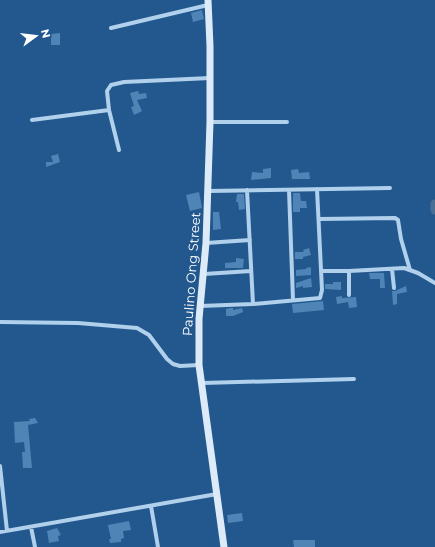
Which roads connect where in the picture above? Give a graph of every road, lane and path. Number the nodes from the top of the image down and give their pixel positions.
1 (208, 2) edge
2 (111, 28) dead end
3 (210, 78) junction
4 (109, 110) junction
5 (32, 120) dead end
6 (210, 122) junction
7 (287, 122) dead end
8 (120, 150) dead end
9 (390, 188) dead end
10 (317, 189) junction
11 (247, 190) junction
12 (289, 190) junction
13 (208, 191) junction
14 (319, 219) junction
15 (250, 240) junction
16 (206, 243) junction
17 (392, 269) junction
18 (410, 270) junction
19 (251, 271) junction
20 (321, 271) junction
21 (349, 271) junction
22 (204, 274) junction
23 (435, 283) edge
24 (394, 288) dead end
25 (349, 295) dead end
26 (293, 300) junction
27 (253, 304) junction
28 (200, 306) junction
29 (0, 322) edge
30 (199, 365) junction
31 (354, 379) dead end
32 (202, 383) junction
33 (0, 466) edge
34 (218, 494) junction
35 (151, 506) junction
36 (31, 527) junction
37 (7, 531) junction
38 (0, 532) edge
39 (35, 547) edge
40 (158, 547) edge
41 (224, 547) edge

1 - 2 street
1 - 3 street, Paulino Ong Street
3 - 4 street
3 - 6 street, Paulino Ong Street
4 - 5 street
4 - 8 street
6 - 7 street
6 - 13 street, Paulino Ong Street
9 - 10 street
10 - 12 street
10 - 14 street
11 - 12 street
11 - 13 street
11 - 15 street
12 - 26 street
13 - 16 street, Paulino Ong Street
14 - 18 street
14 - 20 street
15 - 16 street
15 - 19 street
16 - 22 street, Paulino Ong Street
17 - 18 street
17 - 21 street
17 - 24 street
18 - 23 street
19 - 22 street
19 - 27 street
20 - 21 street
20 - 26 street
21 - 25 street
22 - 28 street, Paulino Ong Street
26 - 27 street
27 - 28 street
28 - 30 street, Paulino Ong Street
29 - 30 street
30 - 32 street, Paulino Ong Street
31 - 32 street
32 - 34 street, Paulino Ong Street
33 - 37 street
34 - 35 street
34 - 41 street, Paulino Ong Street
35 - 36 street
35 - 40 street
36 - 37 street
36 - 39 street
37 - 38 street

